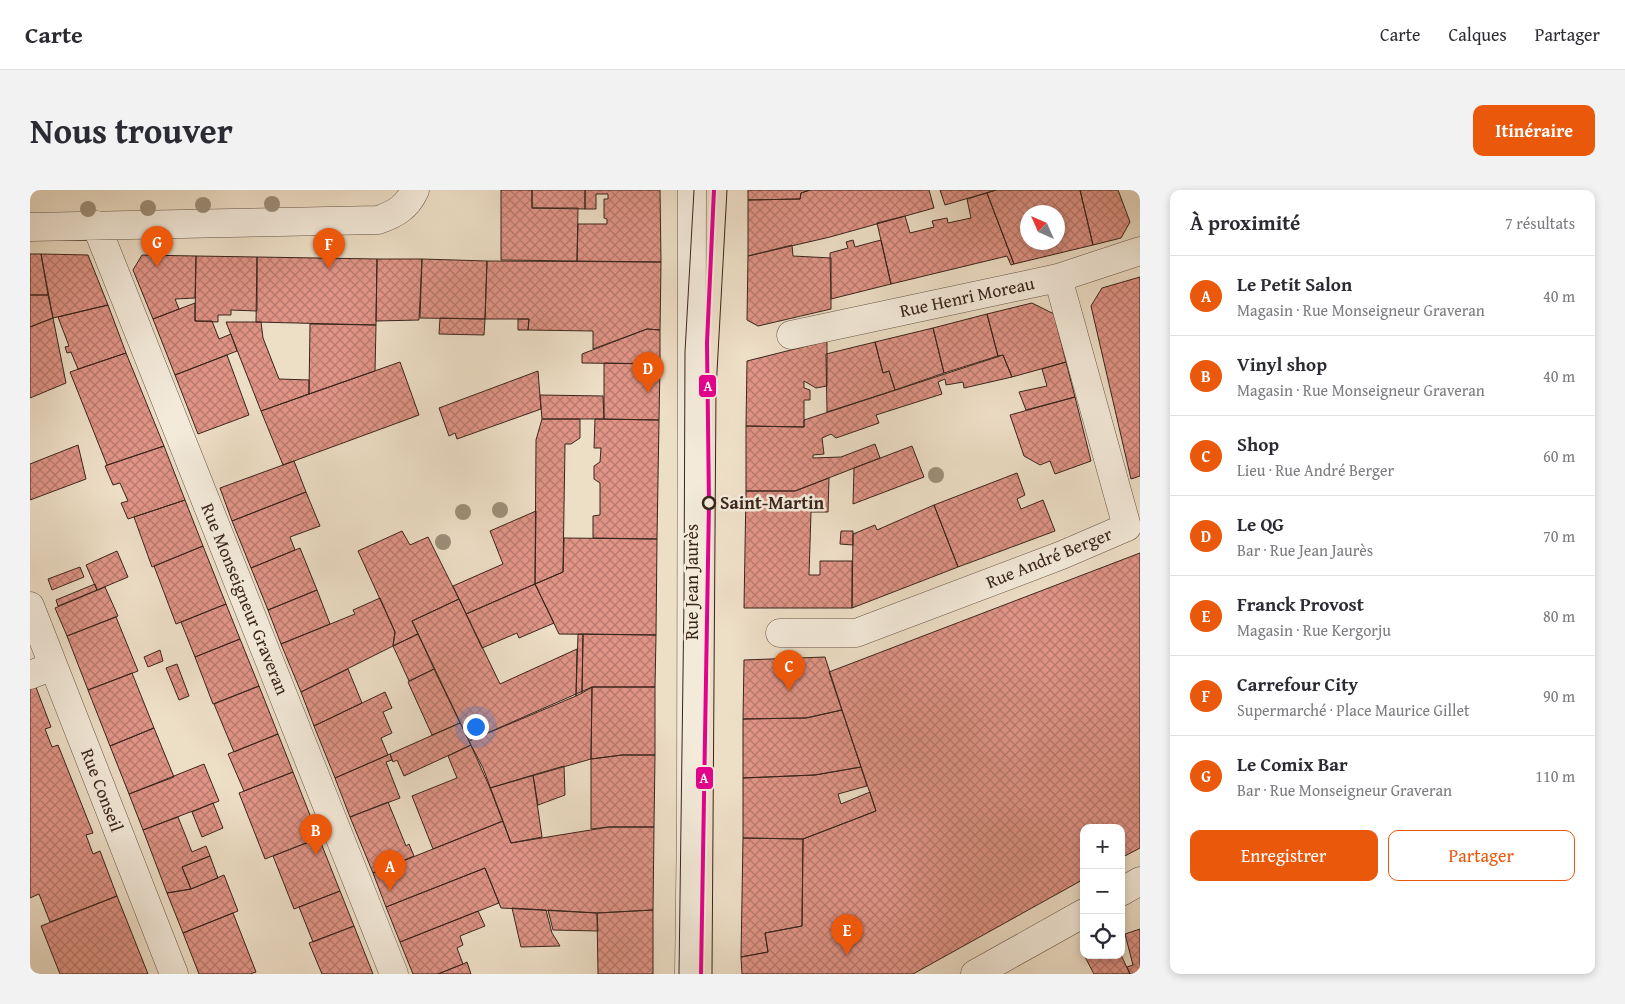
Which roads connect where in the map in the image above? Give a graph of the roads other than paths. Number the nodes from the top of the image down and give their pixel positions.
1 (415, 190) edge
2 (692, 190) edge
3 (96, 224) junction
4 (30, 227) edge
5 (1140, 251) edge
6 (1058, 278) junction
7 (791, 335) dead end
8 (1133, 524) edge
9 (30, 606) edge
10 (780, 633) dead end
11 (42, 670) edge
12 (1140, 881) edge
13 (1125, 890) edge
14 (1082, 914) edge
15 (174, 974) edge
16 (394, 974) edge
17 (689, 974) edge
18 (976, 974) edge

1 - 3 street
2 - 17 street, Rue Jean Jaurès
3 - 4 street
3 - 16 street, Rue Monseigneur Graveran
5 - 6 street, Rue Henri Moreau
6 - 7 street, Rue Henri Moreau
6 - 8 street, Rue André Berger
8 - 10 street, Rue André Berger
9 - 11 street, Rue Conseil
11 - 15 street, Rue Conseil
12 - 13 street
14 - 18 street

